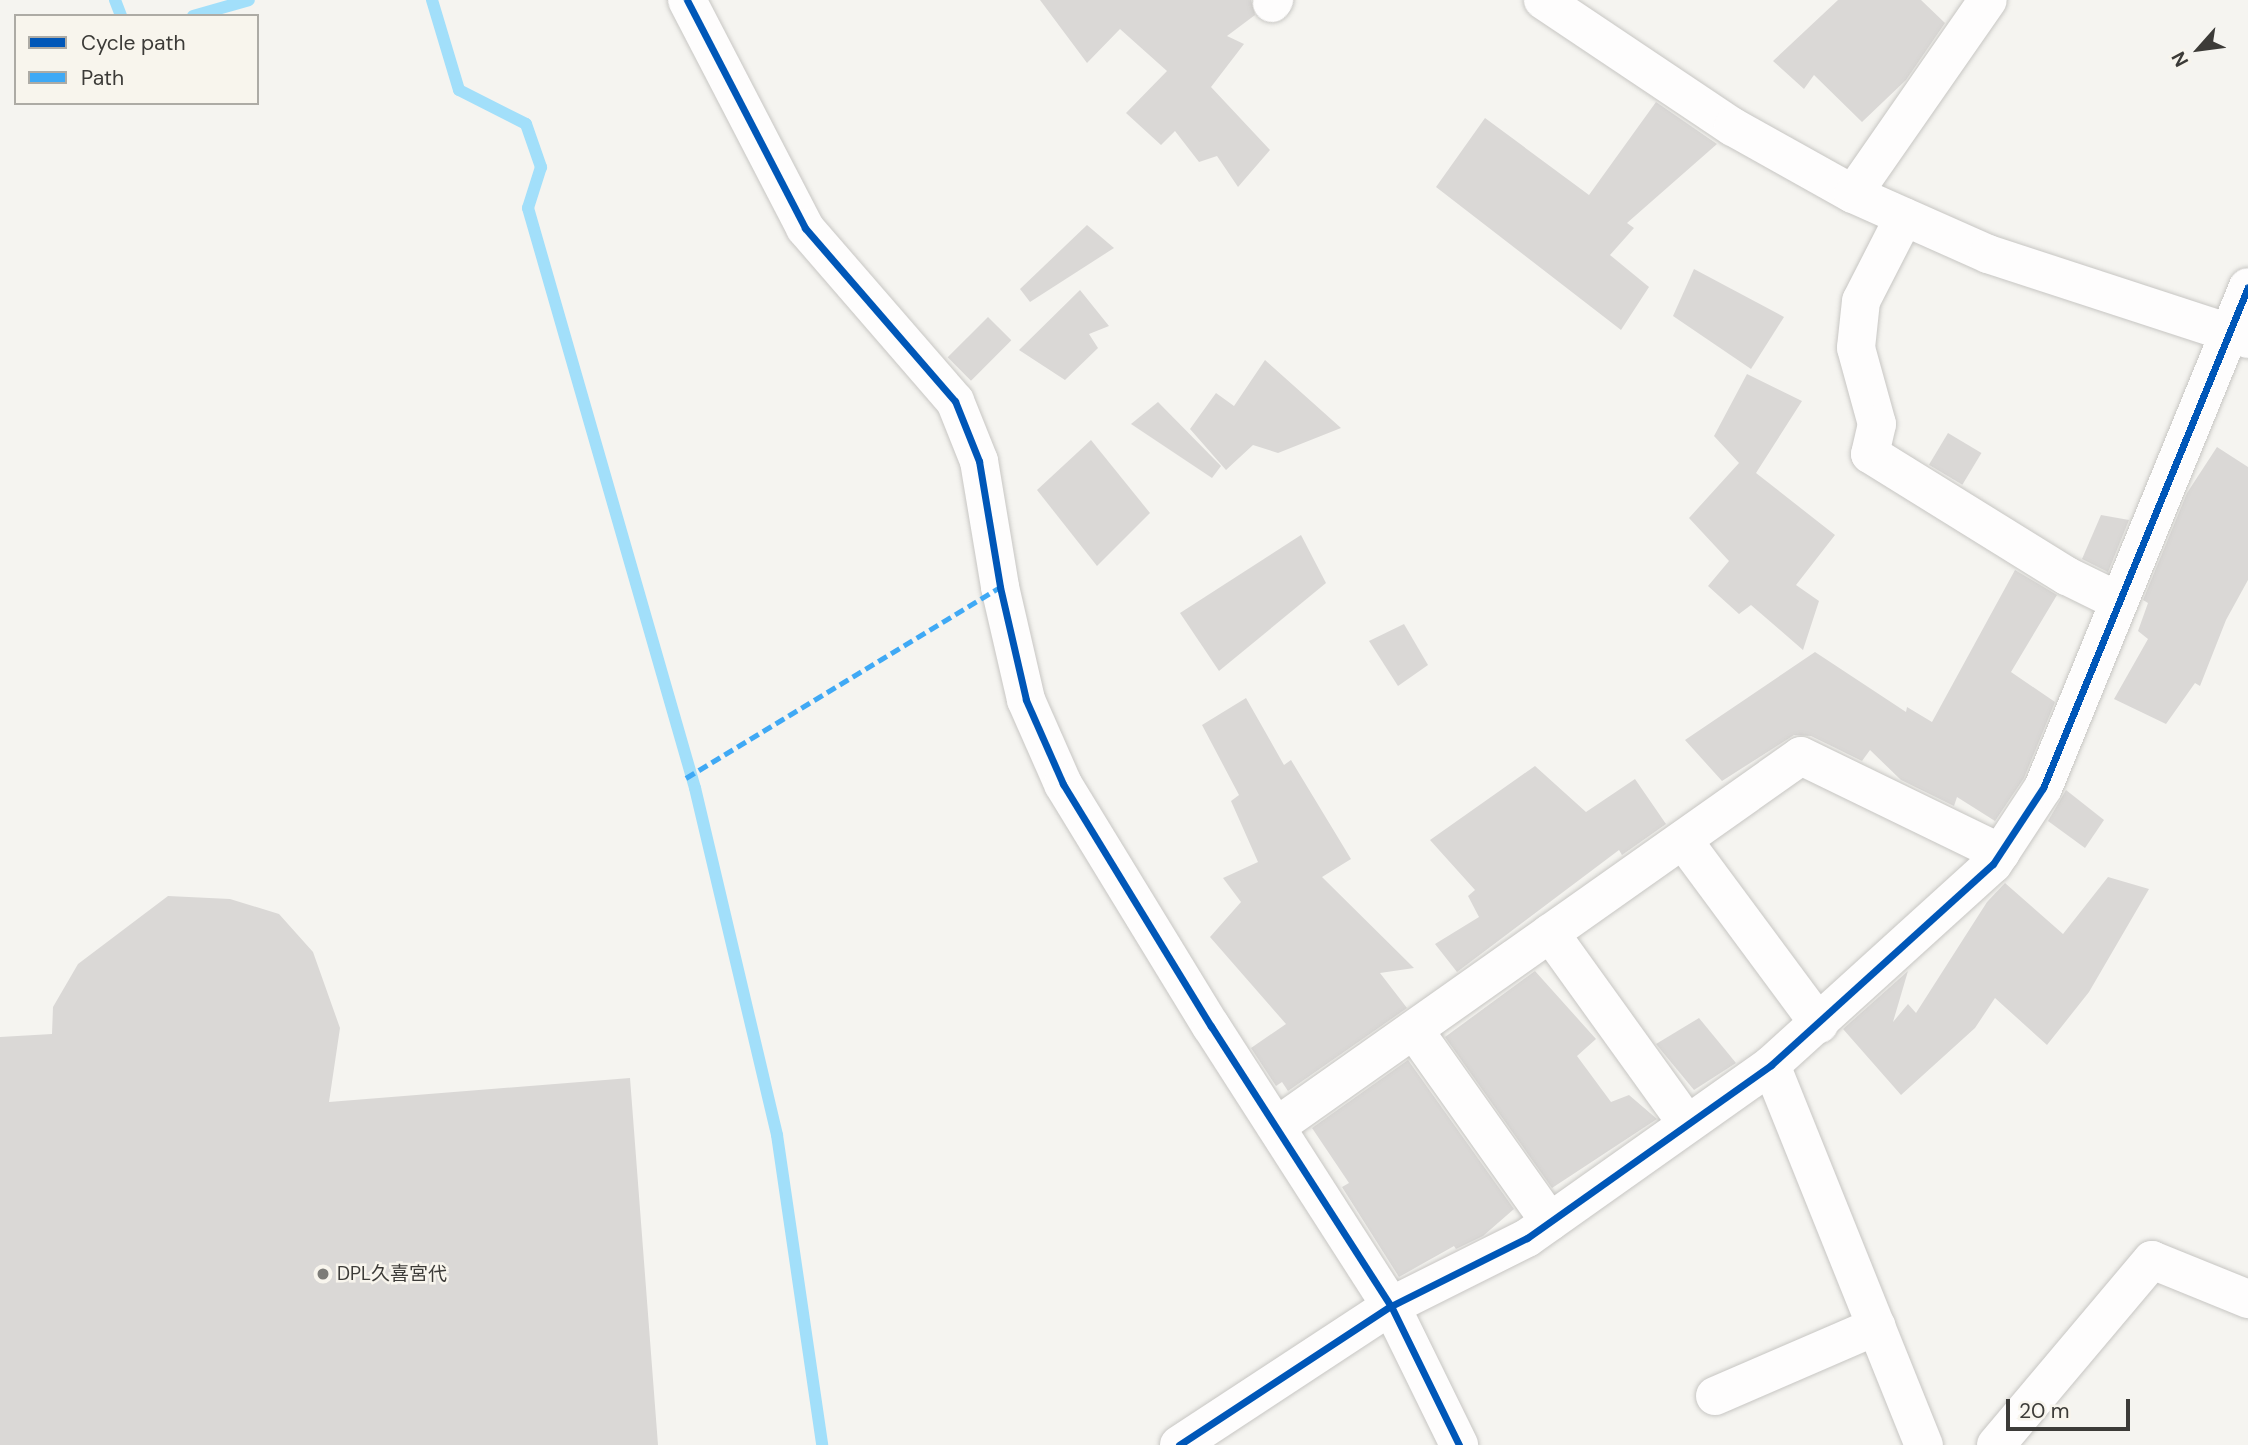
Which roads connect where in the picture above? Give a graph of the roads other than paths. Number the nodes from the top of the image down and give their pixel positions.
1 (687, 0) edge
2 (1543, 0) edge
3 (1988, 0) edge
4 (1853, 194) junction
5 (1904, 217) junction
6 (2248, 287) edge
7 (2239, 335) edge
8 (2118, 601) junction
9 (1683, 840) junction
10 (2001, 853) junction
11 (1550, 933) junction
12 (1819, 1024) junction
13 (1414, 1030) junction
14 (1771, 1065) junction
15 (1687, 1125) junction
16 (1277, 1126) junction
17 (1550, 1222) junction
18 (2248, 1299) edge
19 (1391, 1306) junction
20 (1877, 1326) junction
21 (1715, 1396) dead end
22 (1179, 1445) edge
23 (1459, 1445) edge
24 (1924, 1445) edge
25 (1996, 1445) edge

1 - 16 street
2 - 4 street
3 - 4 street
4 - 5 street
5 - 7 street
5 - 8 street
6 - 7 street
7 - 8 street
8 - 10 street
9 - 10 street
9 - 11 street
9 - 12 street
10 - 12 street
11 - 13 street
11 - 15 street
12 - 14 street
13 - 16 street
13 - 17 street
14 - 15 street
14 - 20 street
15 - 17 street
16 - 19 street
17 - 19 street
18 - 25 street
19 - 22 street
19 - 23 street
20 - 21 street
20 - 24 street

